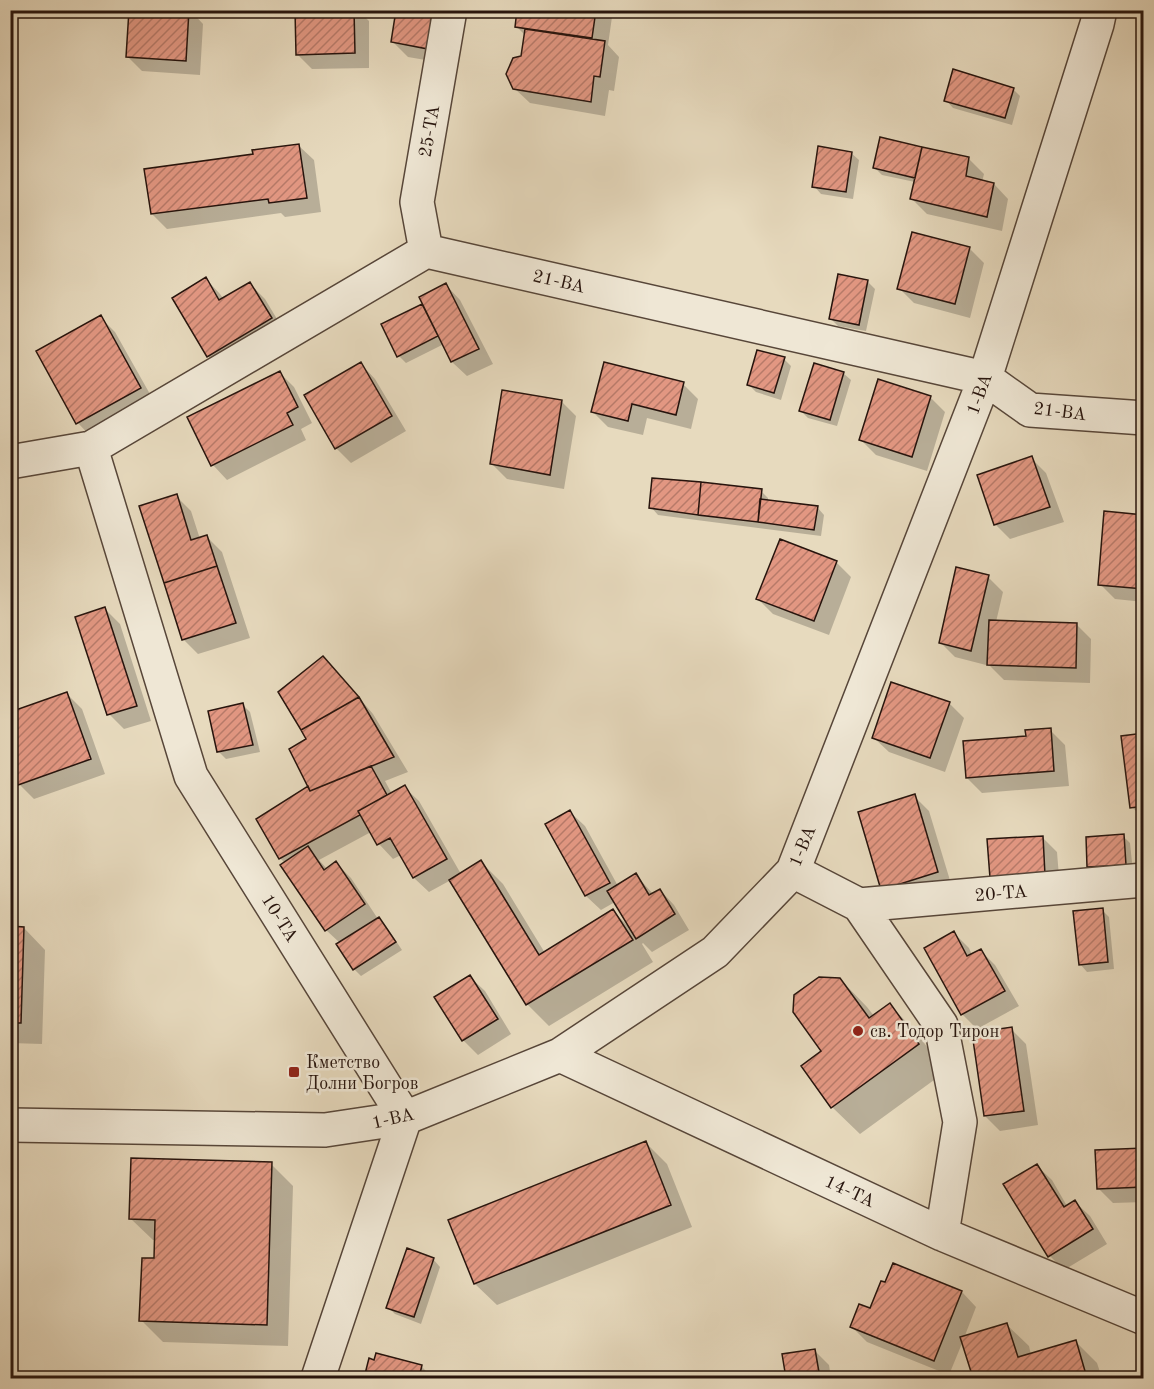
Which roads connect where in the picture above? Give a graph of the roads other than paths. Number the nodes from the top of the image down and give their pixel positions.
1 (450, 10) edge
2 (1100, 10) edge
3 (426, 251) junction
4 (985, 378) junction
5 (1143, 418) edge
6 (91, 448) junction
7 (10, 462) edge
8 (793, 872) junction
9 (1143, 880) edge
10 (860, 905) junction
11 (560, 1055) junction
12 (405, 1118) junction
13 (10, 1125) edge
14 (942, 1234) junction
15 (1143, 1318) edge
16 (318, 1378) edge

1 - 3 street, 25-ТА
2 - 4 street, 1-ВА
3 - 4 street, 21-ВА
3 - 6 street
4 - 5 street, 21-ВА
4 - 8 street, 1-ВА
6 - 7 street
6 - 12 street, 10-ТА
8 - 10 street
8 - 11 street, 1-ВА
9 - 10 street, 20-ТА
10 - 14 street
11 - 12 street, 1-ВА
11 - 14 street, 14-ТА
12 - 13 street, 1-ВА
12 - 16 street
14 - 15 street, 14-ТА

